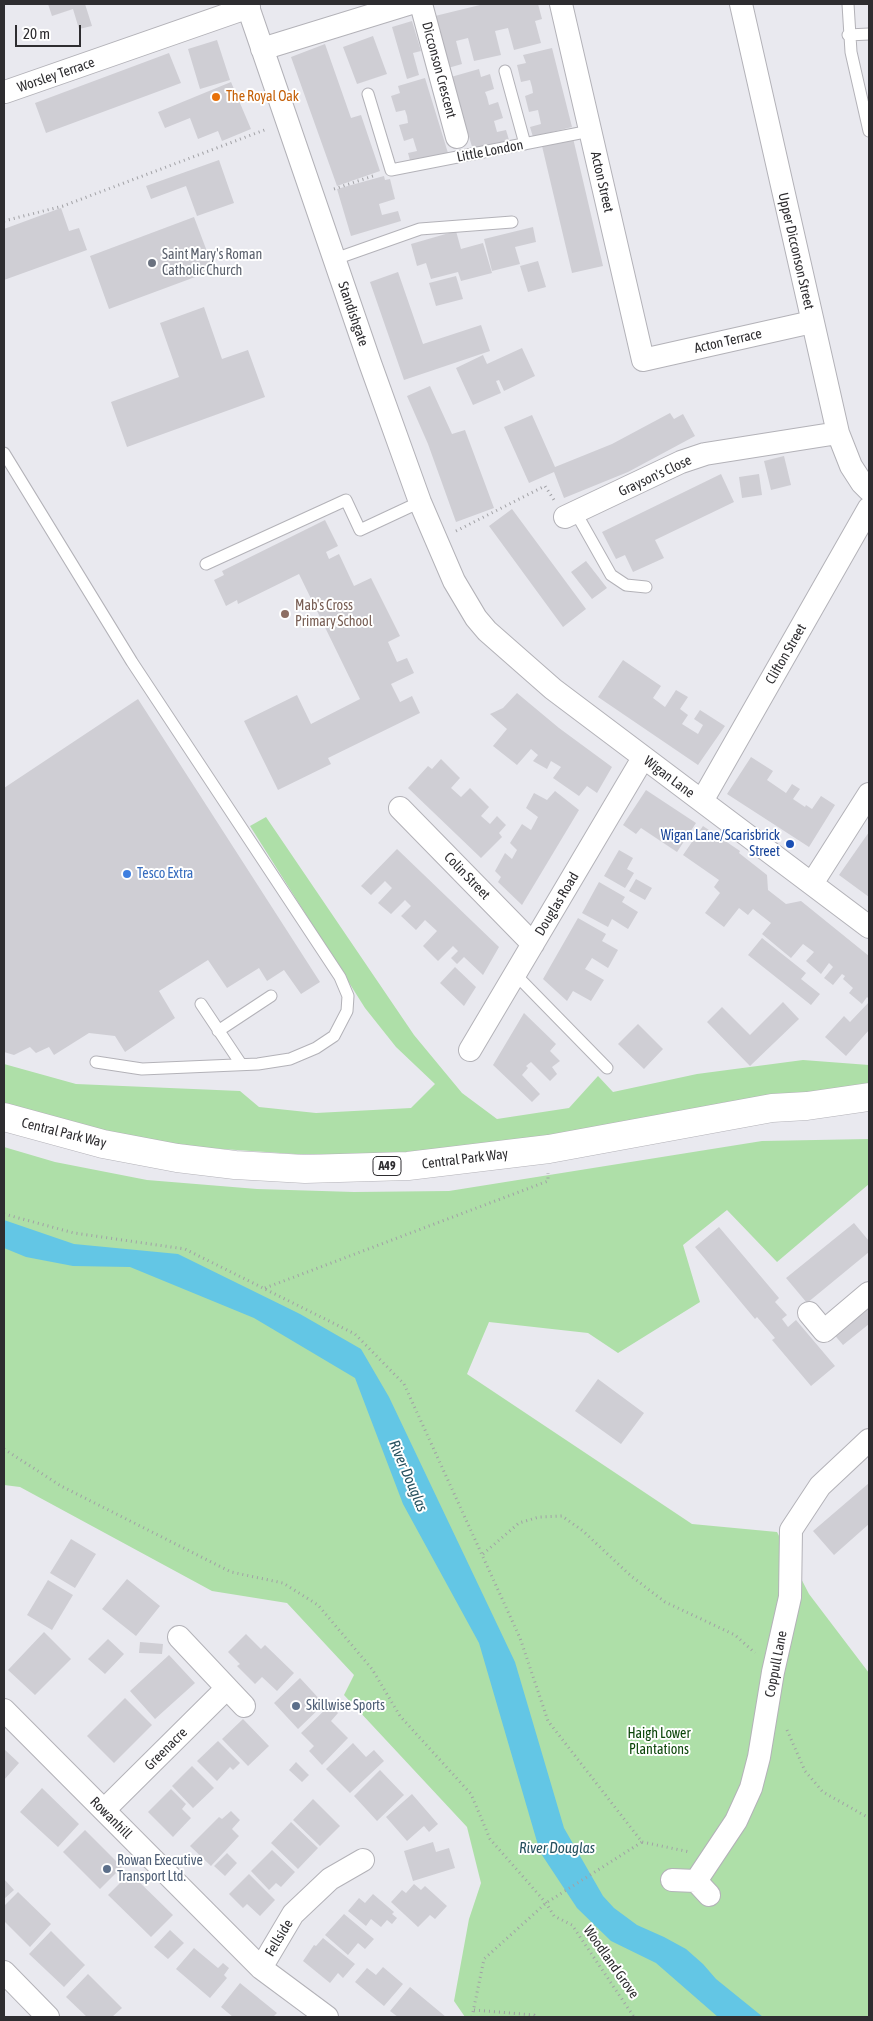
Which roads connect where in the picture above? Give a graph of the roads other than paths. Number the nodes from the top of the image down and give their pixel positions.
1 (408, 4) edge
2 (421, 4) edge
3 (561, 4) edge
4 (741, 4) edge
5 (848, 4) edge
6 (248, 6) edge
7 (869, 34) edge
8 (848, 35) junction
9 (262, 49) junction
10 (505, 71) dead end
11 (5, 92) dead end
12 (368, 94) dead end
13 (590, 131) junction
14 (869, 131) edge
15 (457, 136) dead end
16 (525, 144) junction
17 (512, 222) dead end
18 (334, 259) junction
19 (812, 322) junction
20 (643, 360) joint
21 (838, 434) junction
22 (4, 453) edge
23 (869, 490) edge
24 (420, 502) junction
25 (869, 508) edge
26 (571, 515) joint
27 (206, 564) dead end
28 (646, 587) dead end
29 (476, 618) joint
30 (643, 758) junction
31 (869, 794) edge
32 (702, 801) junction
33 (400, 808) dead end
34 (813, 882) junction
35 (869, 927) edge
36 (533, 944) junction
37 (515, 974) junction
38 (270, 996) dead end
39 (201, 1004) dead end
40 (218, 1031) junction
41 (470, 1050) dead end
42 (96, 1062) dead end
43 (241, 1064) junction
44 (607, 1068) dead end
45 (869, 1097) edge
46 (807, 1106) junction
47 (869, 1115) edge
48 (4, 1117) edge
49 (869, 1293) edge
50 (809, 1313) dead end
51 (869, 1440) edge
52 (179, 1637) dead end
53 (227, 1688) junction
54 (244, 1706) dead end
55 (4, 1710) edge
56 (104, 1810) junction
57 (363, 1860) dead end
58 (672, 1880) dead end
59 (261, 1968) junction
60 (4, 1972) edge
61 (48, 2017) edge
62 (326, 2017) edge

1 - 9 street
2 - 15 street, Dicconson Crescent
3 - 13 street, Acton Street
4 - 19 street, Upper Dicconson Street
5 - 8 lane
6 - 9 street, Standishgate
6 - 11 street, Worsley Terrace
7 - 8 lane
8 - 14 lane
9 - 18 street, Standishgate
10 - 16 lane
12 - 16 lane, Little London
13 - 16 lane, Little London
13 - 20 street, Acton Street
17 - 18 lane
18 - 24 street, Standishgate
19 - 20 street, Acton Terrace
19 - 21 street, Upper Dicconson Street
21 - 23 street, Upper Dicconson Street
21 - 26 street, Grayson's Close
22 - 43 lane
24 - 27 lane
24 - 29 street, Standishgate
25 - 32 street, Clifton Street
26 - 28 lane
29 - 30 street, Wigan Lane
30 - 32 street, Wigan Lane
30 - 36 street, Douglas Road
31 - 34 street
32 - 34 street, Wigan Lane
33 - 36 street, Colin Street
34 - 35 street, Wigan Lane
36 - 37 street, Douglas Road
37 - 41 street, Douglas Road
37 - 44 lane
38 - 40 lane
39 - 40 lane
40 - 43 lane
42 - 43 lane
45 - 46 highway, Central Park Way / A49
46 - 47 highway, Central Park Way / A49
46 - 48 highway, Central Park Way / A49
49 - 50 street
51 - 58 street, Coppull Lane
52 - 53 street
53 - 54 street
53 - 56 street, Greenacre
55 - 56 street, Rowanhill
56 - 59 street, Rowanhill
57 - 59 street, Fellside
59 - 62 street, Fellside
60 - 61 street

